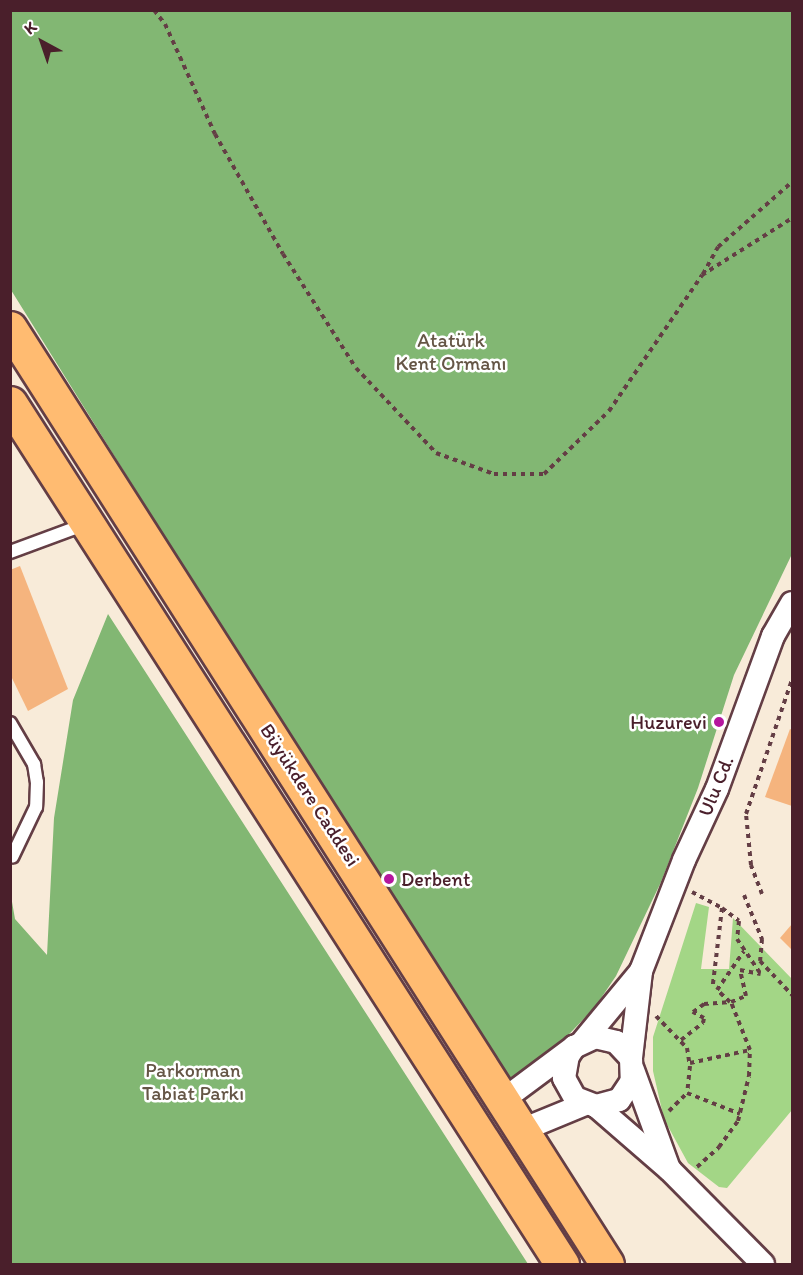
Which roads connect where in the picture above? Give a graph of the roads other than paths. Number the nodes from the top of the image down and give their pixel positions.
1 (10, 328) edge
2 (10, 403) edge
3 (87, 524) junction
4 (10, 552) edge
5 (792, 603) edge
6 (10, 723) edge
7 (12, 856) dead end
8 (641, 970) junction
9 (579, 1044) junction
10 (632, 1064) junction
11 (503, 1089) junction
12 (591, 1105) junction
13 (553, 1119) junction
14 (522, 1130) junction
15 (480, 1134) junction
16 (539, 1157) junction
17 (675, 1175) junction
18 (562, 1264) edge
19 (607, 1264) edge
20 (764, 1264) edge

1 - 11 main road, Büyükdere Caddesi
2 - 3 main road, Büyükdere Caddesi
3 - 4 lane
3 - 15 main road, Büyükdere Caddesi
5 - 8 street, Ulu Cd.
6 - 7 lane
8 - 9 street, Ulu Cd.
8 - 10 street, Ulu Cd.
9 - 10 street
9 - 11 street
9 - 12 street
10 - 12 street
10 - 17 street
11 - 14 main road, Büyükdere Caddesi
11 - 15 main road
12 - 13 street
12 - 17 street
13 - 14 street
13 - 16 street
14 - 15 main road
14 - 16 main road, Büyükdere Caddesi
15 - 18 main road, Büyükdere Caddesi
16 - 19 main road, Büyükdere Caddesi
17 - 20 street

